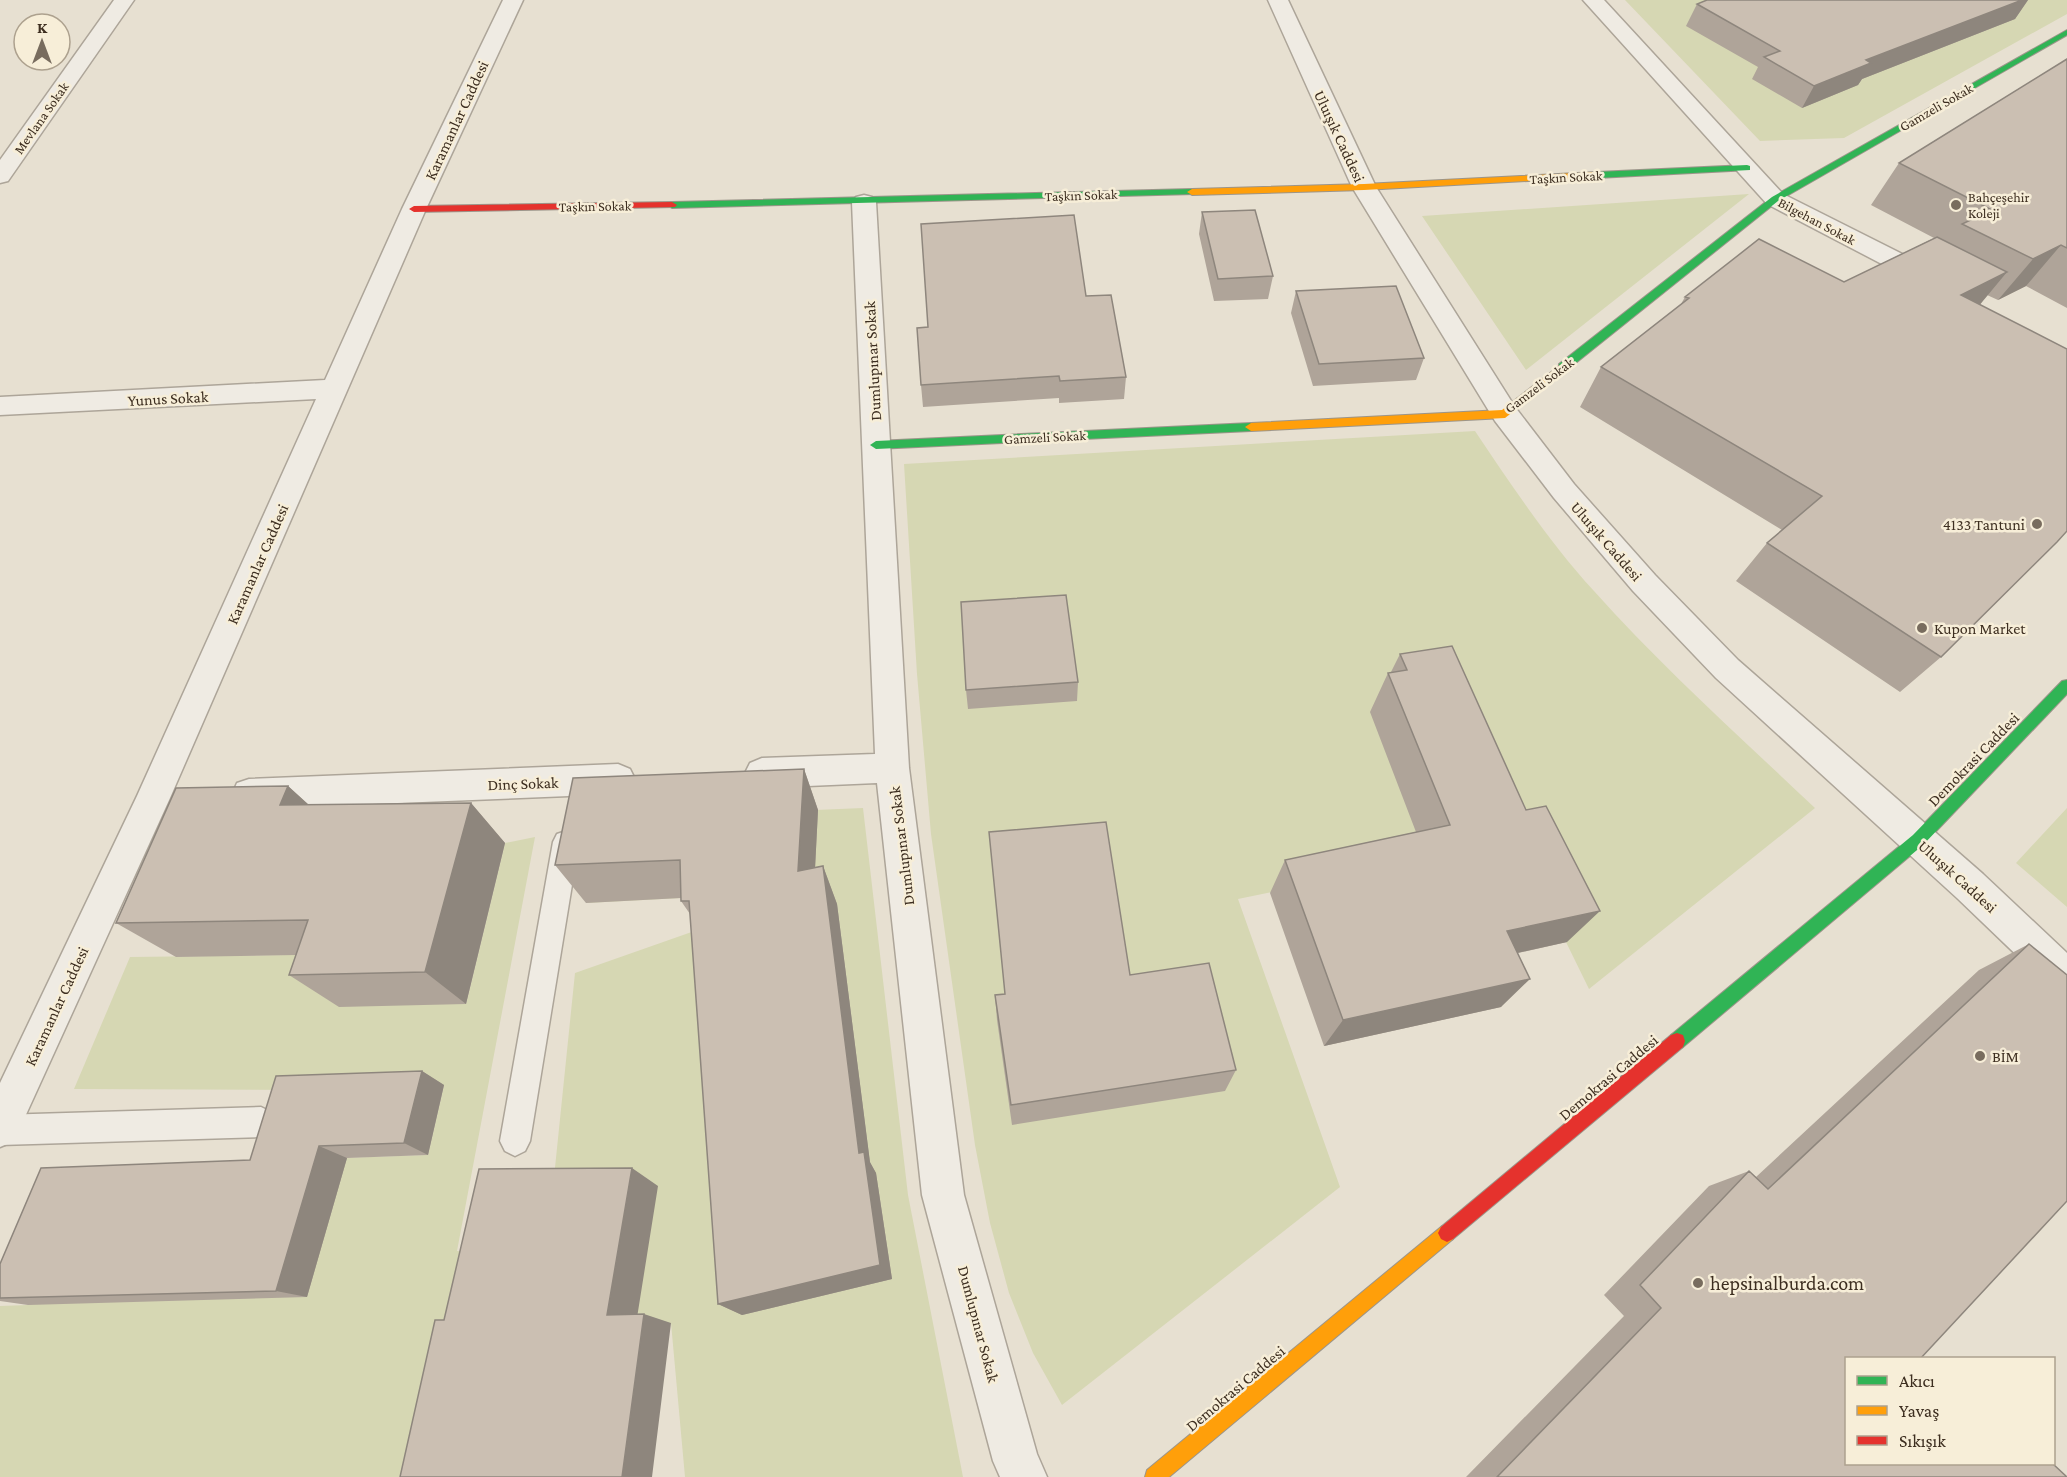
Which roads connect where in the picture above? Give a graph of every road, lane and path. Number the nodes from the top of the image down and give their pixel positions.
1 (124, 0) edge
2 (513, 0) edge
3 (1278, 0) edge
4 (1593, 0) edge
5 (2067, 32) edge
6 (1747, 168) junction
7 (0, 176) edge
8 (1364, 187) junction
9 (1775, 199) junction
10 (864, 202) junction
11 (414, 209) junction
12 (1952, 290) edge
13 (335, 389) junction
14 (0, 406) edge
15 (1505, 414) junction
16 (876, 445) junction
17 (2067, 685) edge
18 (892, 768) junction
19 (728, 775) edge
20 (646, 778) edge
21 (224, 795) edge
22 (188, 796) edge
23 (153, 798) junction
24 (573, 801) junction
25 (1918, 840) junction
26 (2067, 978) edge
27 (261, 1122) edge
28 (0, 1129) edge
29 (515, 1141) dead end
30 (1024, 1477) edge
31 (1154, 1477) edge

1 - 7 street, Mevlana Sokak
2 - 11 street, Karamanlar Caddesi
3 - 8 street, Uluışık Caddesi
4 - 6 street, Bilgehan Sokak
5 - 9 street, Gamzeli Sokak
6 - 8 street, Taşkın Sokak
6 - 9 street, Bilgehan Sokak
8 - 10 street, Taşkın Sokak
8 - 15 street, Uluışık Caddesi
9 - 12 street, Bilgehan Sokak
9 - 15 street, Gamzeli Sokak
10 - 11 street, Taşkın Sokak
10 - 16 street, Dumlupınar Sokak
11 - 13 street, Karamanlar Caddesi
13 - 14 street, Yunus Sokak
13 - 23 street, Karamanlar Caddesi
15 - 16 street, Gamzeli Sokak
15 - 25 street, Uluışık Caddesi
16 - 18 street, Dumlupınar Sokak
17 - 25 street, Demokrasi Caddesi
18 - 19 street
18 - 30 street, Dumlupınar Sokak
20 - 24 street, Dinç Sokak
21 - 24 street, Dinç Sokak
22 - 23 street
23 - 28 street, Karamanlar Caddesi
24 - 29 lane
25 - 26 street, Uluışık Caddesi
25 - 31 street, Demokrasi Caddesi
27 - 28 lane

